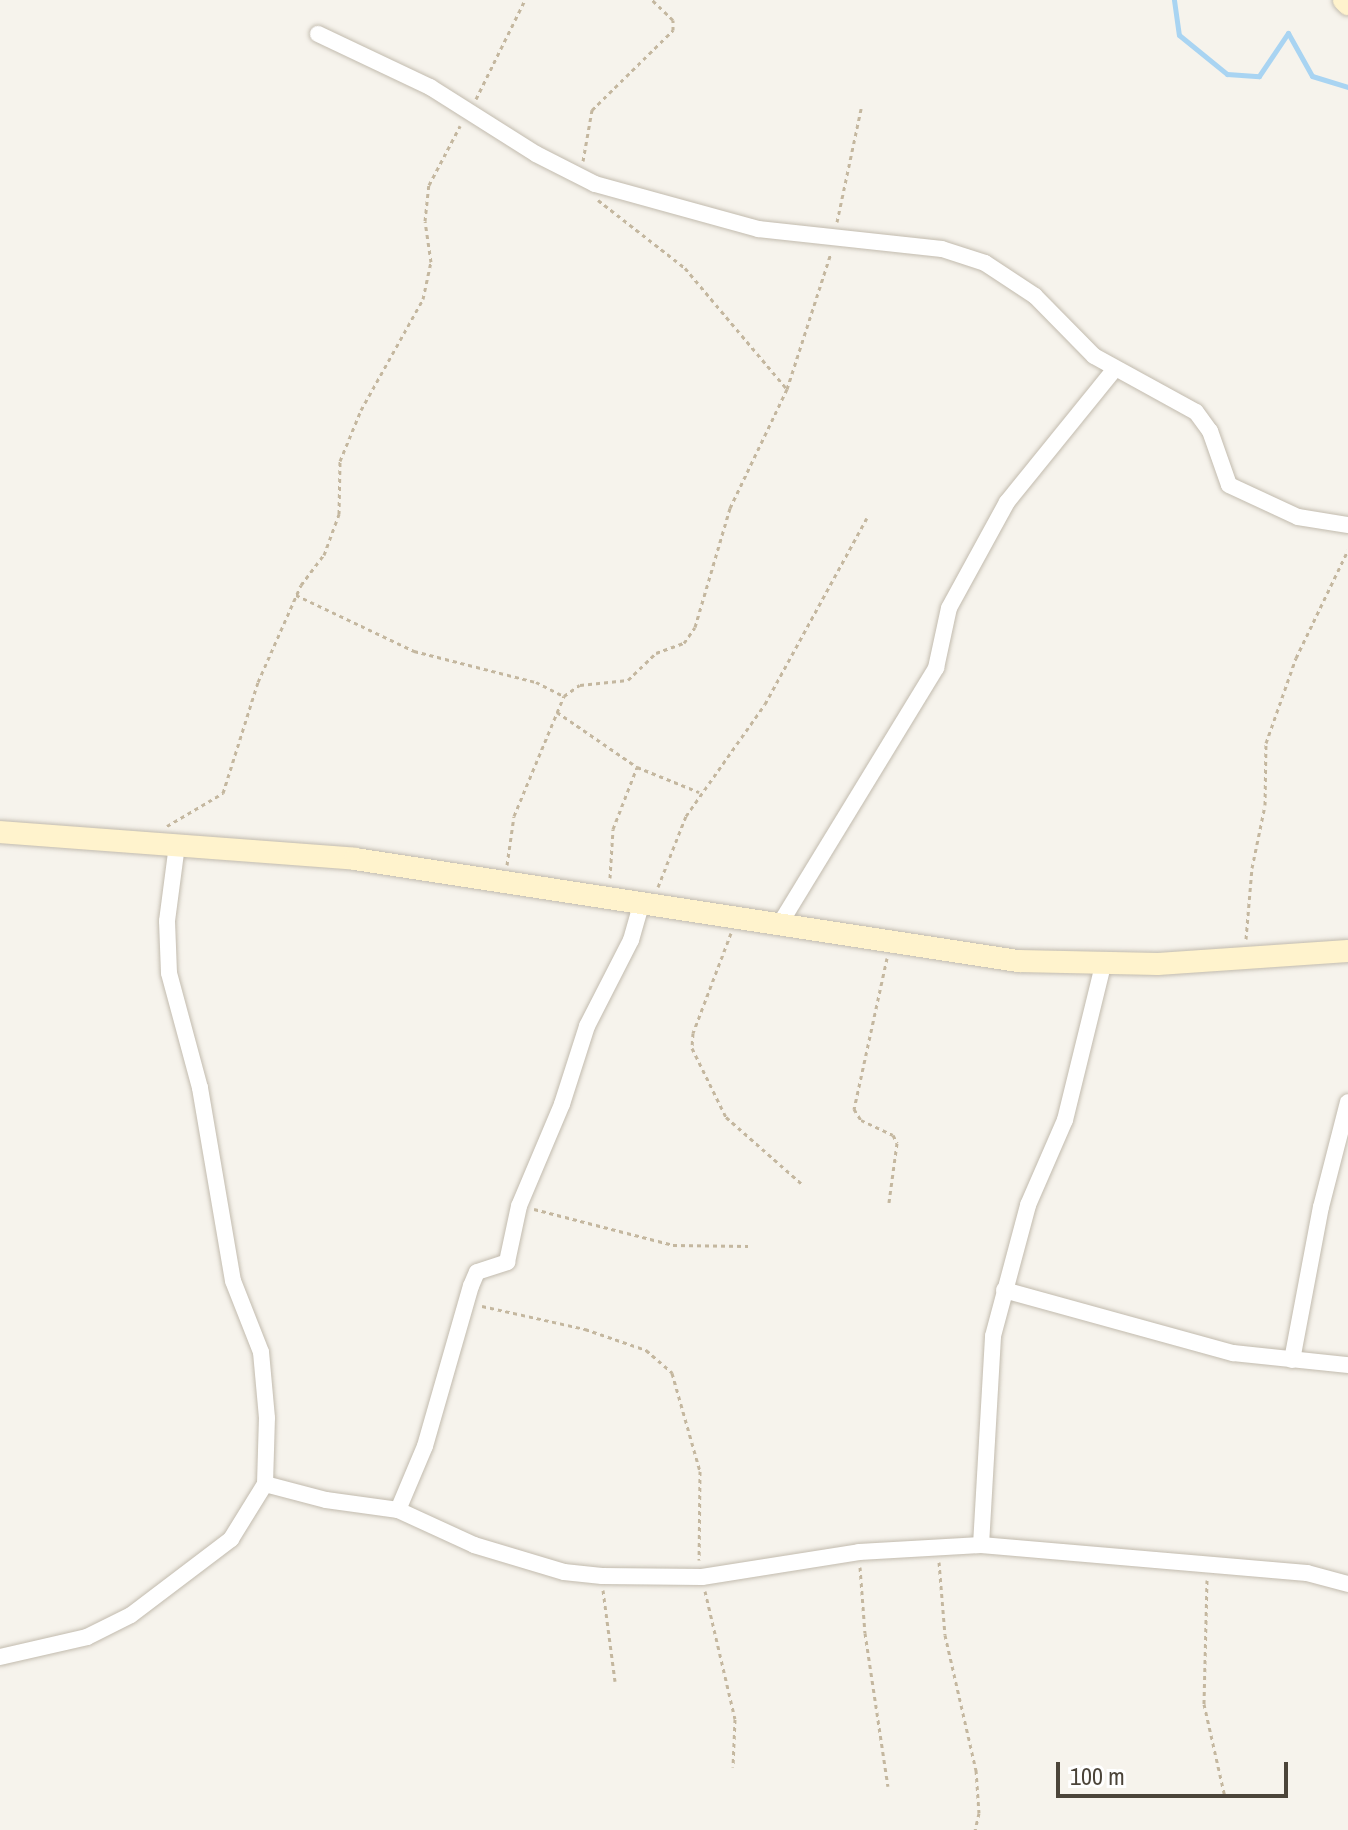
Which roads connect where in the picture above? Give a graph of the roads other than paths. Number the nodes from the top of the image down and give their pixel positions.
1 (318, 34) dead end
2 (1114, 370) junction
3 (1348, 525) edge
4 (0, 832) edge
5 (177, 845) junction
6 (648, 902) junction
7 (781, 922) junction
8 (1348, 951) edge
9 (1103, 965) junction
10 (1348, 1102) edge
11 (1004, 1290) junction
12 (1292, 1360) junction
13 (1348, 1365) edge
14 (265, 1484) junction
15 (398, 1510) junction
16 (981, 1545) junction
17 (1348, 1584) edge
18 (0, 1657) edge

1 - 2 street
2 - 3 street
2 - 7 street
4 - 5 street
5 - 6 street
5 - 14 street
6 - 7 street
6 - 15 street
7 - 9 street
8 - 9 street
9 - 11 street
10 - 12 street
11 - 12 street
11 - 16 street
12 - 13 street
14 - 15 street
14 - 18 street
15 - 16 street
16 - 17 street

